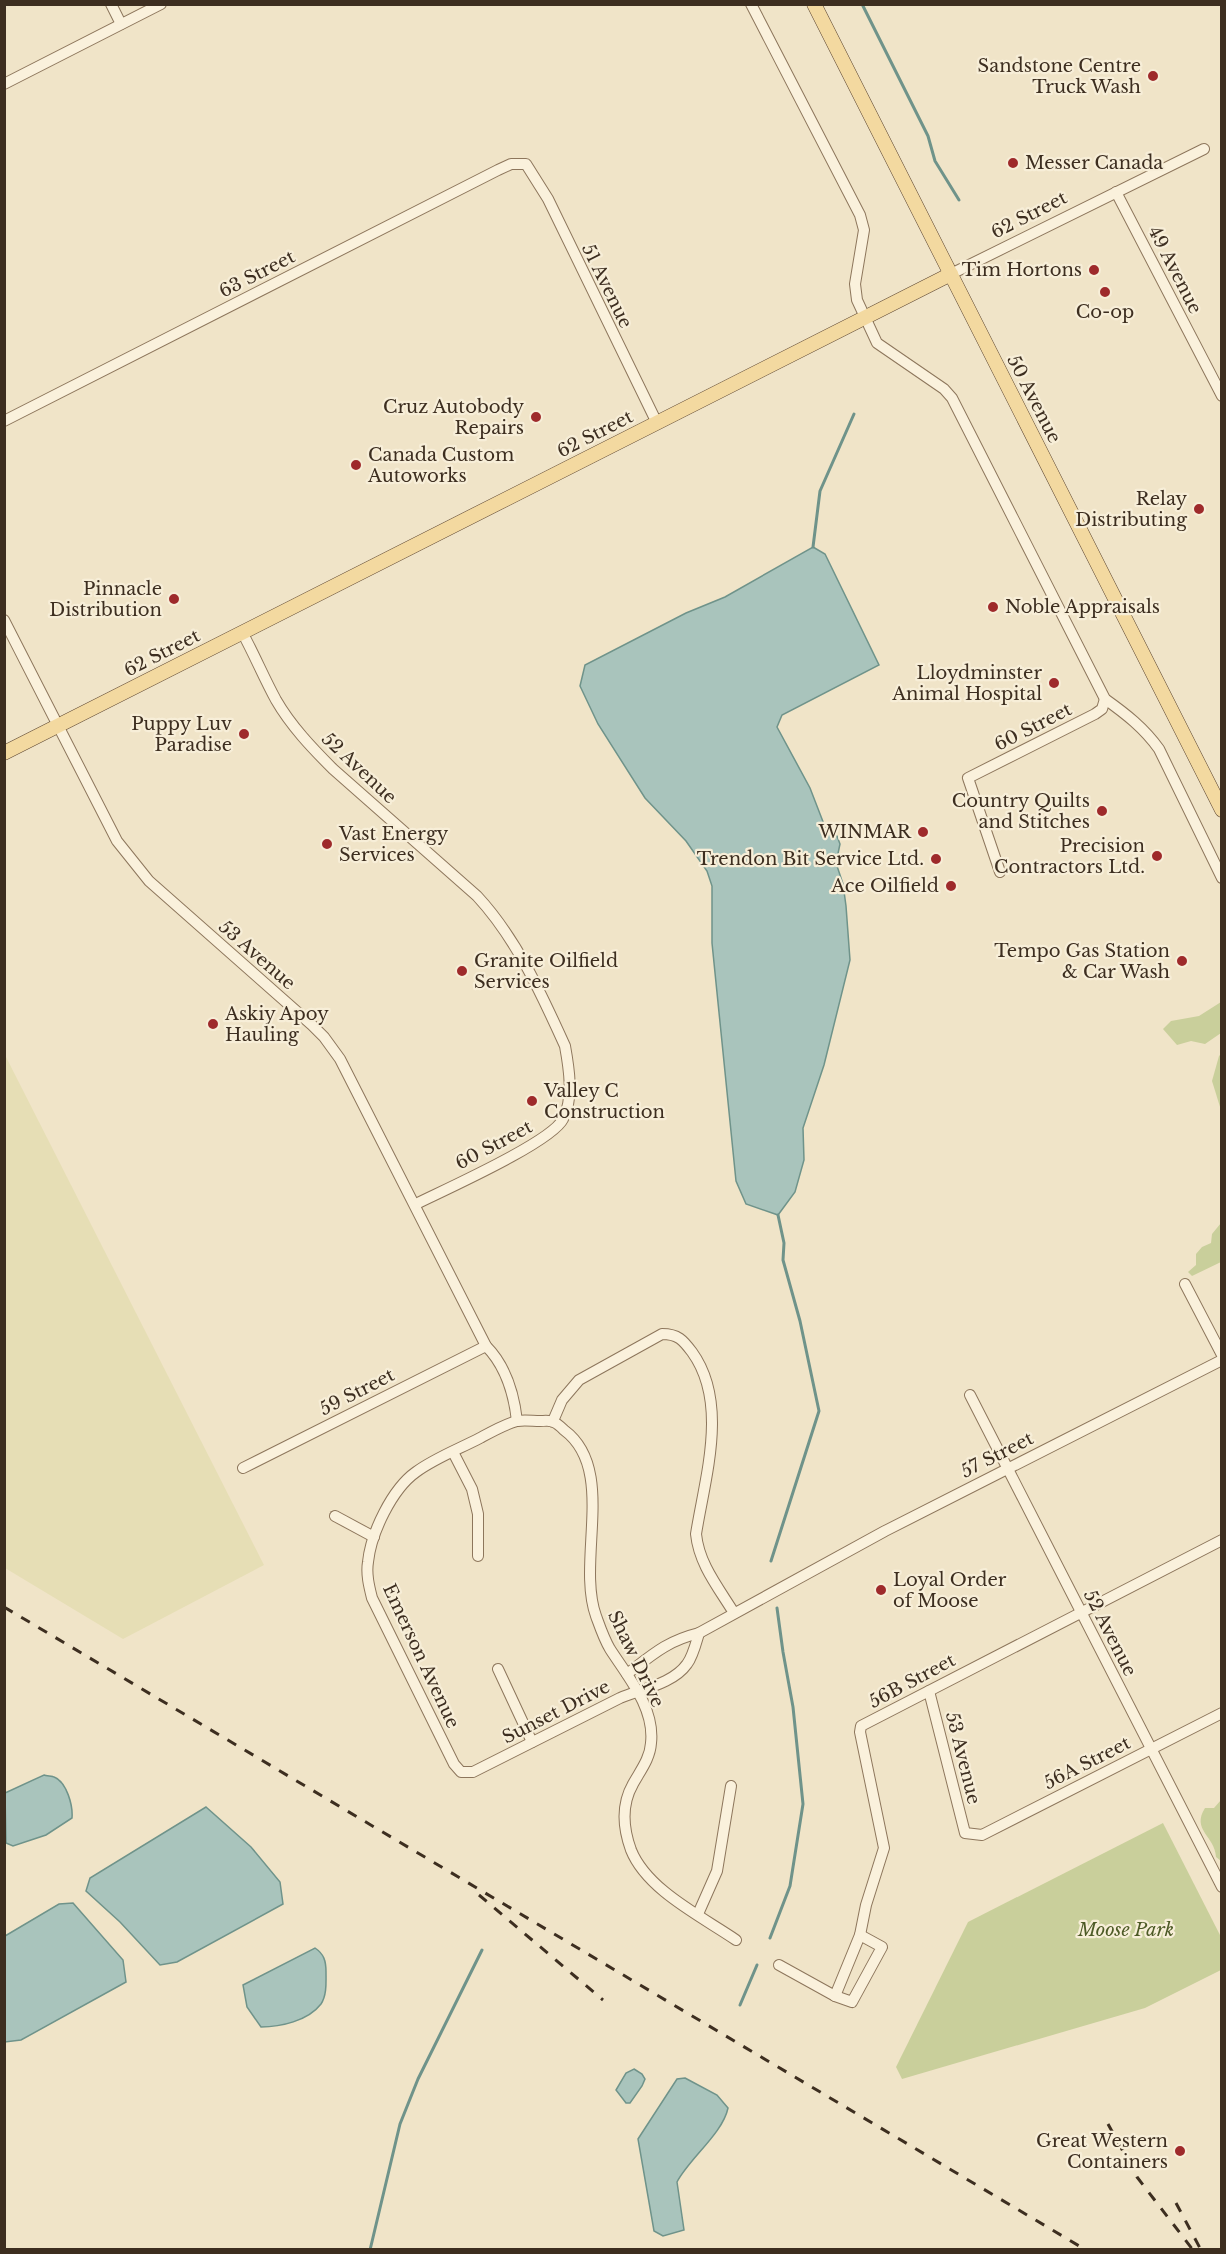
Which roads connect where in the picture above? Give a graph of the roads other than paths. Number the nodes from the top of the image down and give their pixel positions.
1 (111, 4) edge
2 (160, 4) edge
3 (751, 4) edge
4 (814, 4) edge
5 (121, 24) junction
6 (4, 84) edge
7 (1204, 149) dead end
8 (526, 164) joint
9 (1116, 192) junction
10 (951, 274) junction
11 (865, 318) junction
12 (1221, 396) edge
13 (4, 421) edge
14 (657, 423) junction
15 (4, 620) edge
16 (242, 632) junction
17 (1105, 699) junction
18 (58, 727) junction
19 (4, 753) edge
20 (1221, 810) edge
21 (1000, 872) dead end
22 (1221, 878) edge
23 (569, 1097) joint
24 (416, 1204) junction
25 (1185, 1284) dead end
26 (486, 1346) junction
27 (1221, 1355) edge
28 (1221, 1360) edge
29 (970, 1395) dead end
30 (517, 1421) junction
31 (553, 1421) junction
32 (453, 1452) junction
33 (243, 1468) dead end
34 (1008, 1468) junction
35 (335, 1516) dead end
36 (374, 1537) junction
37 (1221, 1540) edge
38 (478, 1556) dead end
39 (790, 1584) joint
40 (1081, 1612) junction
41 (734, 1613) junction
42 (699, 1633) junction
43 (498, 1669) dead end
44 (627, 1674) junction
45 (638, 1690) junction
46 (929, 1691) junction
47 (1221, 1713) edge
48 (532, 1742) junction
49 (1150, 1749) junction
50 (473, 1772) joint
51 (731, 1786) dead end
52 (965, 1833) joint
53 (1221, 1887) edge
54 (698, 1914) junction
55 (860, 1935) junction
56 (736, 1940) dead end
57 (779, 1965) dead end
58 (835, 1996) junction

1 - 5 street
2 - 5 street
3 - 11 street
4 - 10 main road, 50 Avenue
5 - 6 street
7 - 9 street, 62 Street
8 - 13 street, 63 Street
8 - 14 street, 51 Avenue
9 - 10 street, 62 Street
9 - 12 street, 49 Avenue
10 - 11 main road, 62 Street
10 - 20 main road, 50 Avenue
11 - 14 main road, 62 Street
11 - 17 street
14 - 16 main road, 62 Street
15 - 18 street, 53 Avenue
16 - 18 main road, 62 Street
16 - 23 street, 52 Avenue
17 - 21 street, 60 Street
17 - 22 street
18 - 19 main road, 62 Street
18 - 24 street, 53 Avenue
23 - 24 street, 60 Street
24 - 26 street, 53 Avenue
25 - 27 street
26 - 30 street, 53 Avenue
26 - 33 street, 59 Street
28 - 34 street, 57 Street
29 - 34 street, 52 Avenue
30 - 31 street
30 - 32 street, Emerson Avenue
31 - 41 street
31 - 44 street, Shaw Drive
32 - 36 street, Emerson Avenue
32 - 38 street
34 - 39 street, 57 Street
34 - 40 street, 52 Avenue
35 - 36 street
36 - 50 street, Emerson Avenue
37 - 40 street, 56B Street
39 - 41 street, Sunset Drive
40 - 46 street, 56B Street
40 - 49 street, 52 Avenue
41 - 42 street, Sunset Drive
42 - 44 street, Sunset Drive
42 - 45 street, Sunset Drive
43 - 48 street
44 - 45 street, Shaw Drive
45 - 48 street, Sunset Drive
45 - 54 street, Shaw Drive
46 - 52 street, 53 Avenue
46 - 55 street, 56B Street
47 - 49 street, 56A Street
48 - 50 street, Sunset Drive
49 - 52 street, 56A Street
49 - 53 street, 52 Avenue
51 - 54 street
54 - 56 street, Shaw Drive
55 - 58 street, 56B Street
55 - 58 street
57 - 58 street

